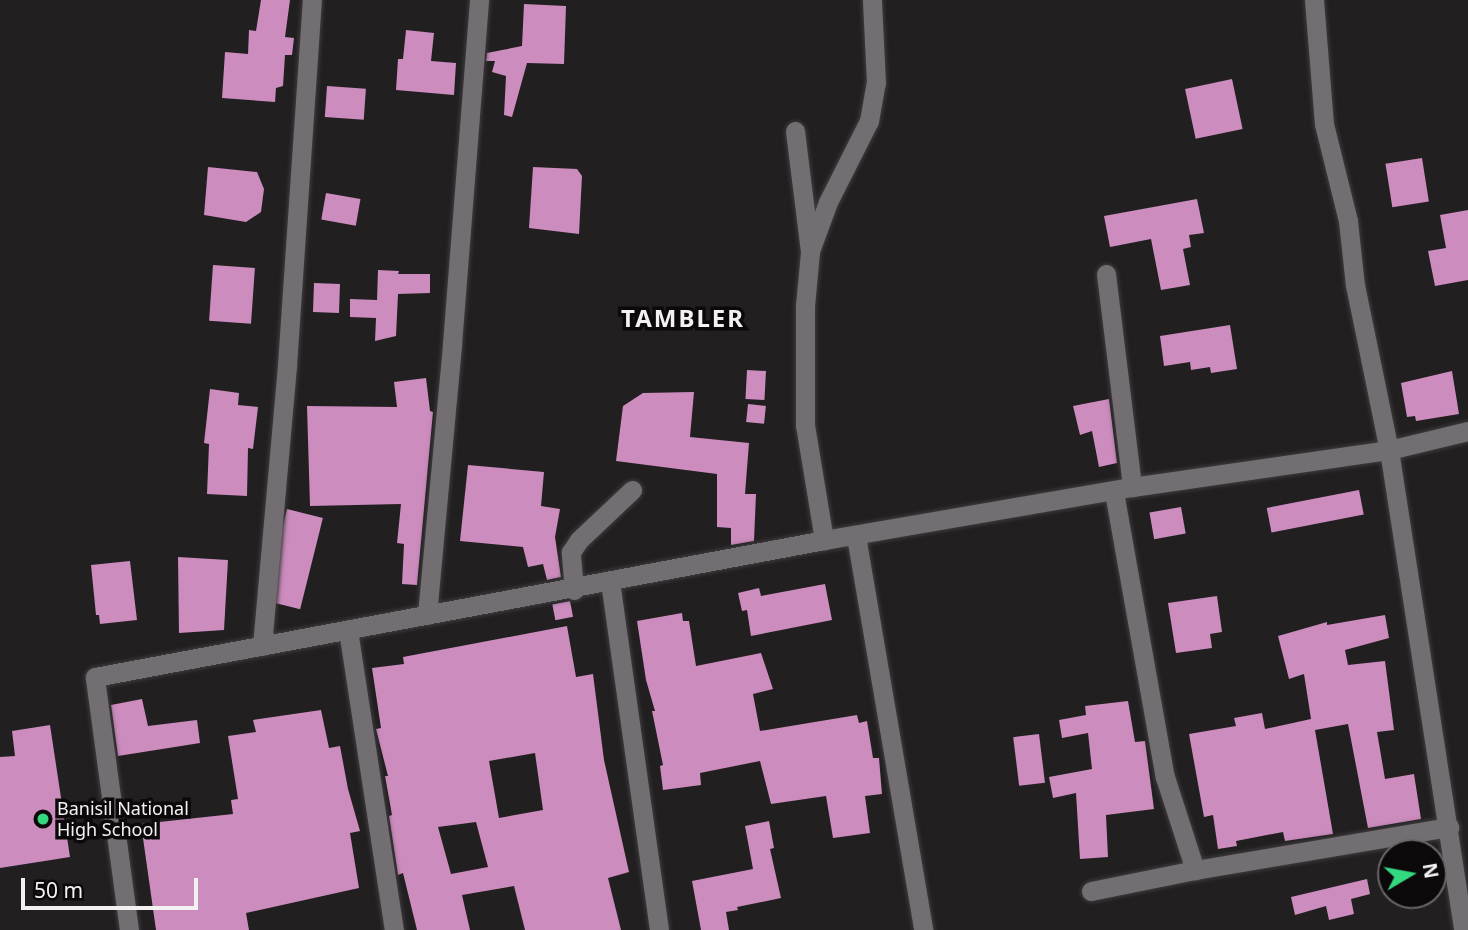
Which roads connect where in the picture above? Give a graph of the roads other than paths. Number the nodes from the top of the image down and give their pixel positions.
1 (312, 0) edge
2 (478, 0) edge
3 (872, 0) edge
4 (1314, 0) edge
5 (795, 131) dead end
6 (810, 252) junction
7 (1106, 274) dead end
8 (1468, 431) edge
9 (1389, 450) junction
10 (1123, 489) junction
11 (632, 490) dead end
12 (856, 536) junction
13 (824, 541) junction
14 (610, 581) junction
15 (574, 590) junction
16 (427, 615) junction
17 (348, 629) junction
18 (262, 646) junction
19 (1449, 827) junction
20 (1195, 870) junction
21 (1091, 891) dead end
22 (129, 930) edge
23 (394, 930) edge
24 (659, 930) edge
25 (923, 930) edge
26 (1463, 930) edge

1 - 18 street
2 - 16 street
3 - 6 street
4 - 9 street
5 - 6 street
6 - 13 street
7 - 10 street
8 - 9 street
9 - 10 street
9 - 19 street
10 - 12 street
10 - 20 street
11 - 15 street
12 - 13 street
12 - 25 street
13 - 14 street
14 - 15 street
14 - 24 street
15 - 16 street
16 - 17 street
17 - 18 street
17 - 23 street
18 - 22 street
19 - 20 street
19 - 26 street
20 - 21 street

